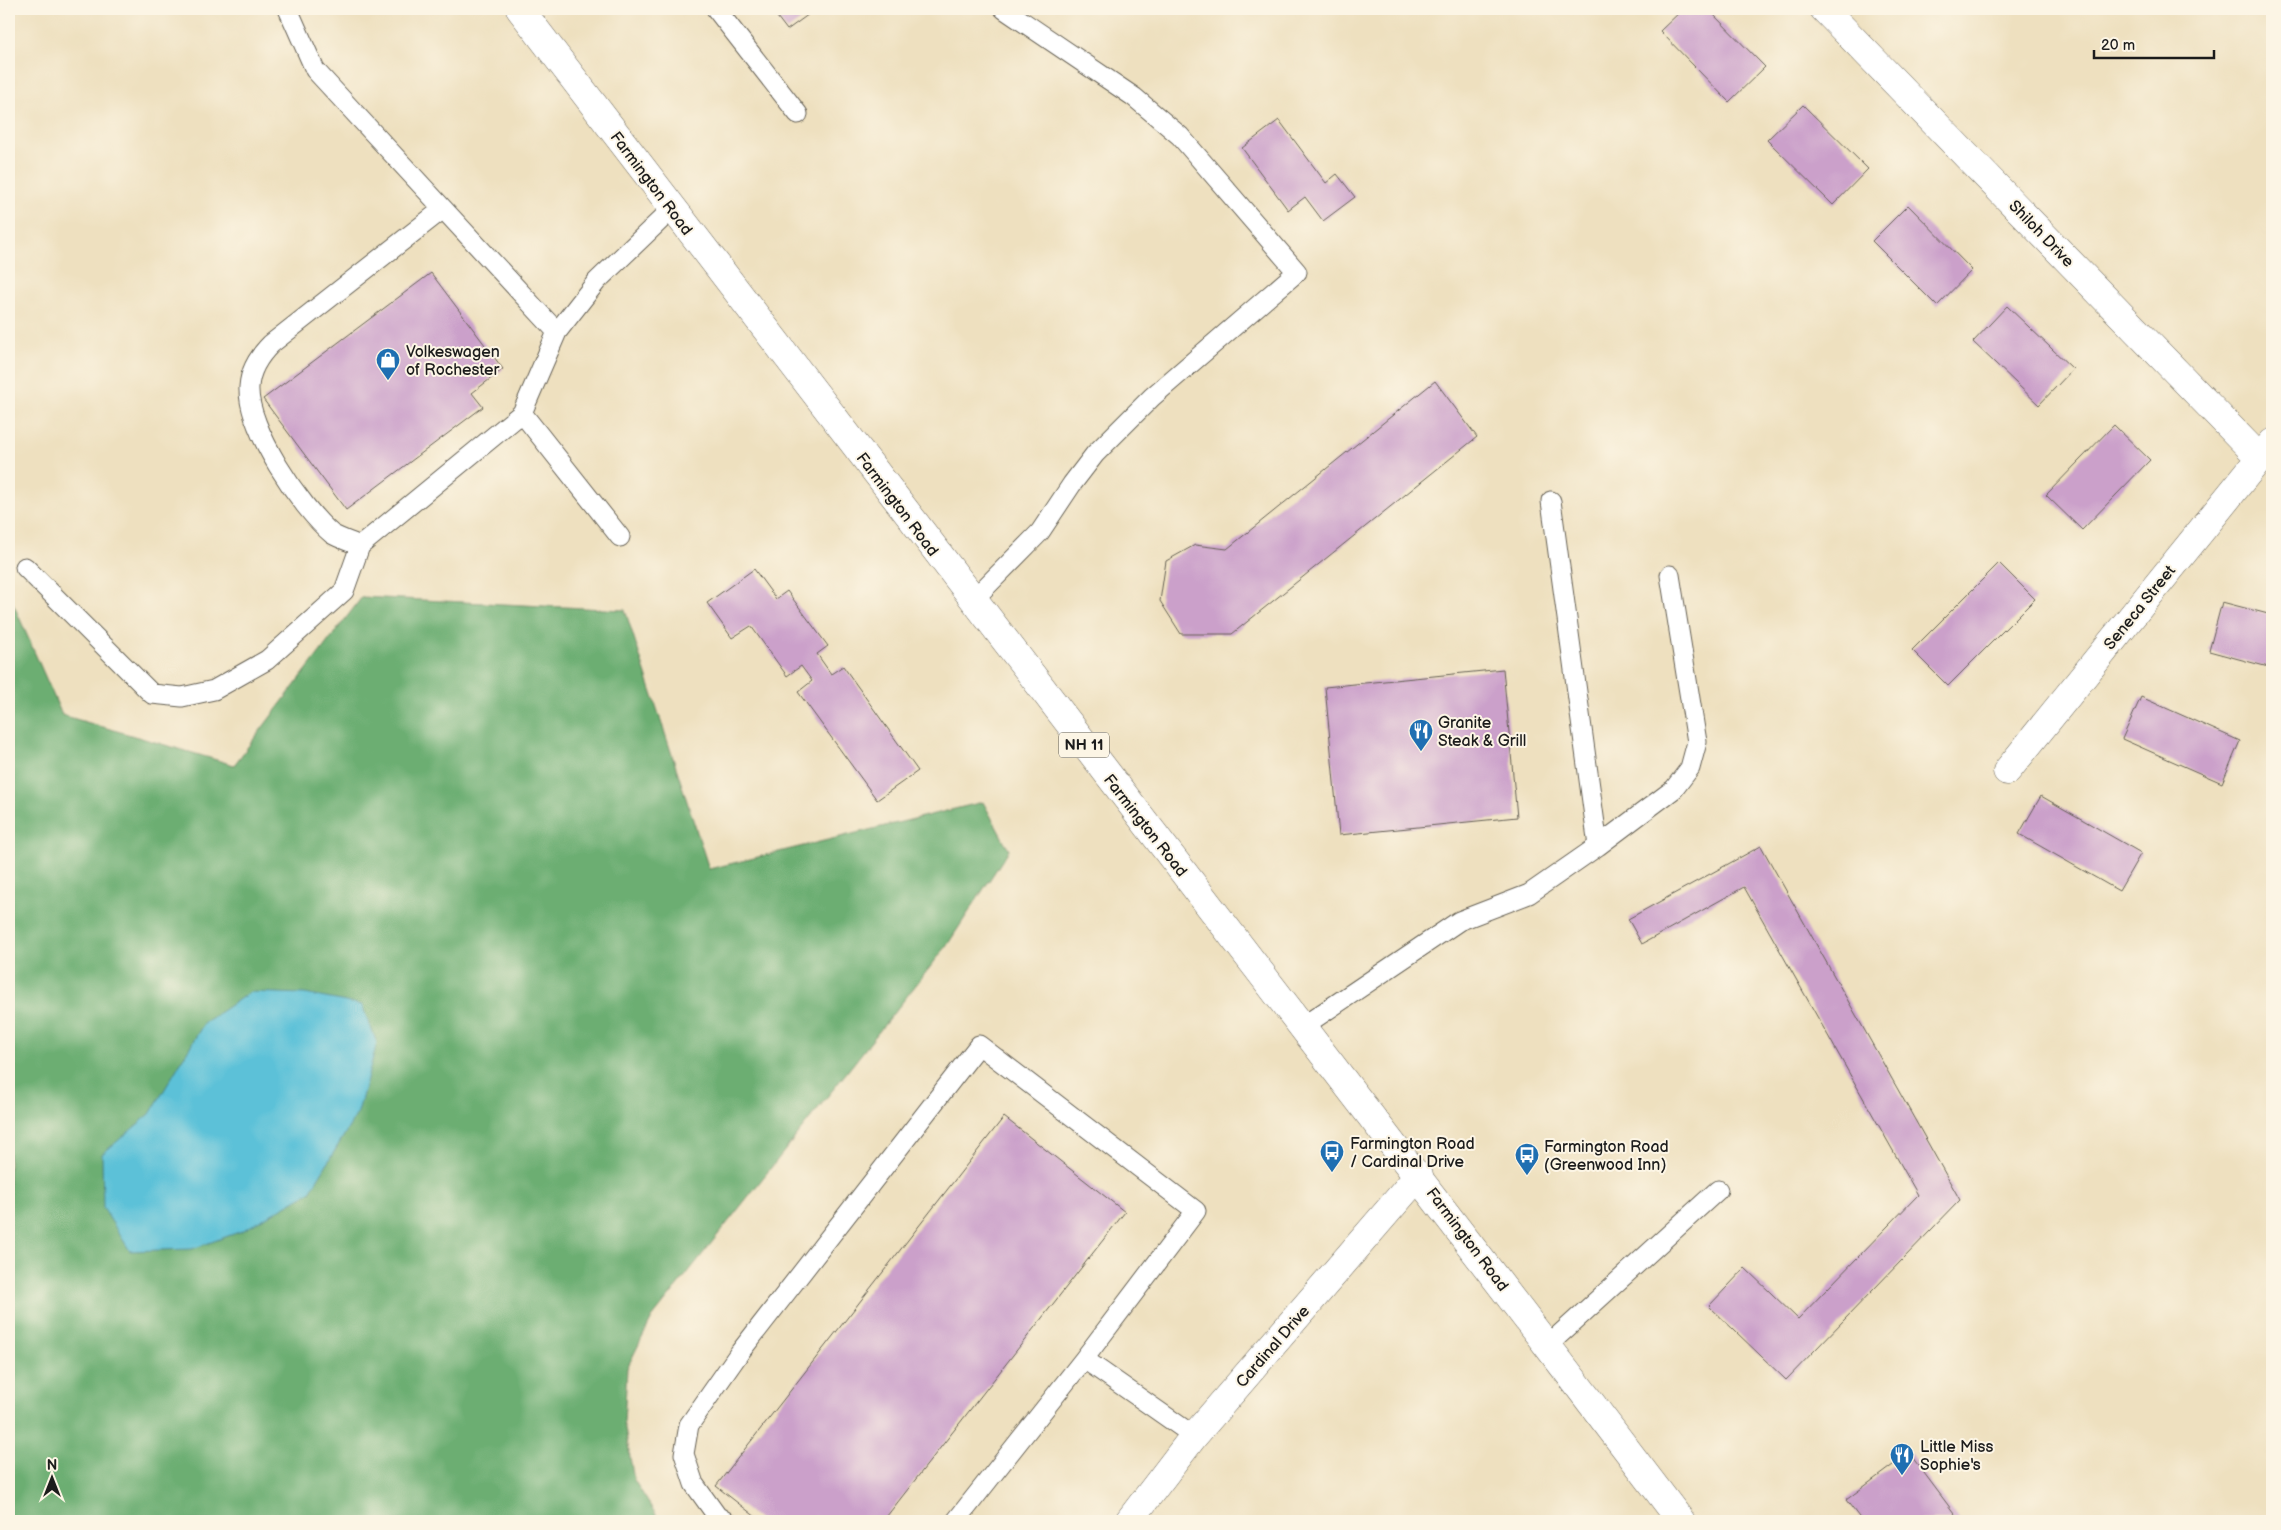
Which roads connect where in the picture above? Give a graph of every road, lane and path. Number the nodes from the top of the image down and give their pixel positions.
1 (288, 9) edge
2 (520, 9) edge
3 (716, 9) edge
4 (1004, 9) edge
5 (1824, 9) edge
6 (798, 114) dead end
7 (443, 209) junction
8 (672, 209) junction
9 (557, 332) junction
10 (522, 413) junction
11 (2266, 450) edge
12 (1551, 501) dead end
13 (620, 537) dead end
14 (360, 546) junction
15 (25, 567) dead end
16 (1670, 575) dead end
17 (972, 600) junction
18 (2007, 771) dead end
19 (1598, 846) junction
20 (1302, 1027) junction
21 (1419, 1175) junction
22 (1718, 1190) dead end
23 (1548, 1345) junction
24 (1084, 1359) junction
25 (1194, 1436) junction
26 (724, 1521) edge
27 (956, 1521) edge
28 (1129, 1521) edge
29 (1681, 1521) edge

1 - 7 lane
2 - 8 main road, Farmington Road / NH 11
3 - 6 lane
4 - 17 lane
5 - 11 main road, Shiloh Drive
7 - 9 lane
7 - 14 lane
8 - 9 lane
8 - 17 main road, Farmington Road / NH 11
9 - 10 lane
10 - 13 lane
10 - 14 lane
11 - 18 main road, Seneca Street
12 - 19 lane
14 - 15 lane
16 - 19 lane
17 - 20 main road, Farmington Road / NH 11
19 - 20 lane
20 - 21 main road, Farmington Road / NH 11
21 - 23 main road, Farmington Road / NH 11
21 - 25 main road, Cardinal Drive
22 - 23 lane
23 - 29 main road, Farmington Road / NH 11
24 - 25 lane
24 - 26 lane
24 - 27 lane
25 - 28 main road, Cardinal Drive

